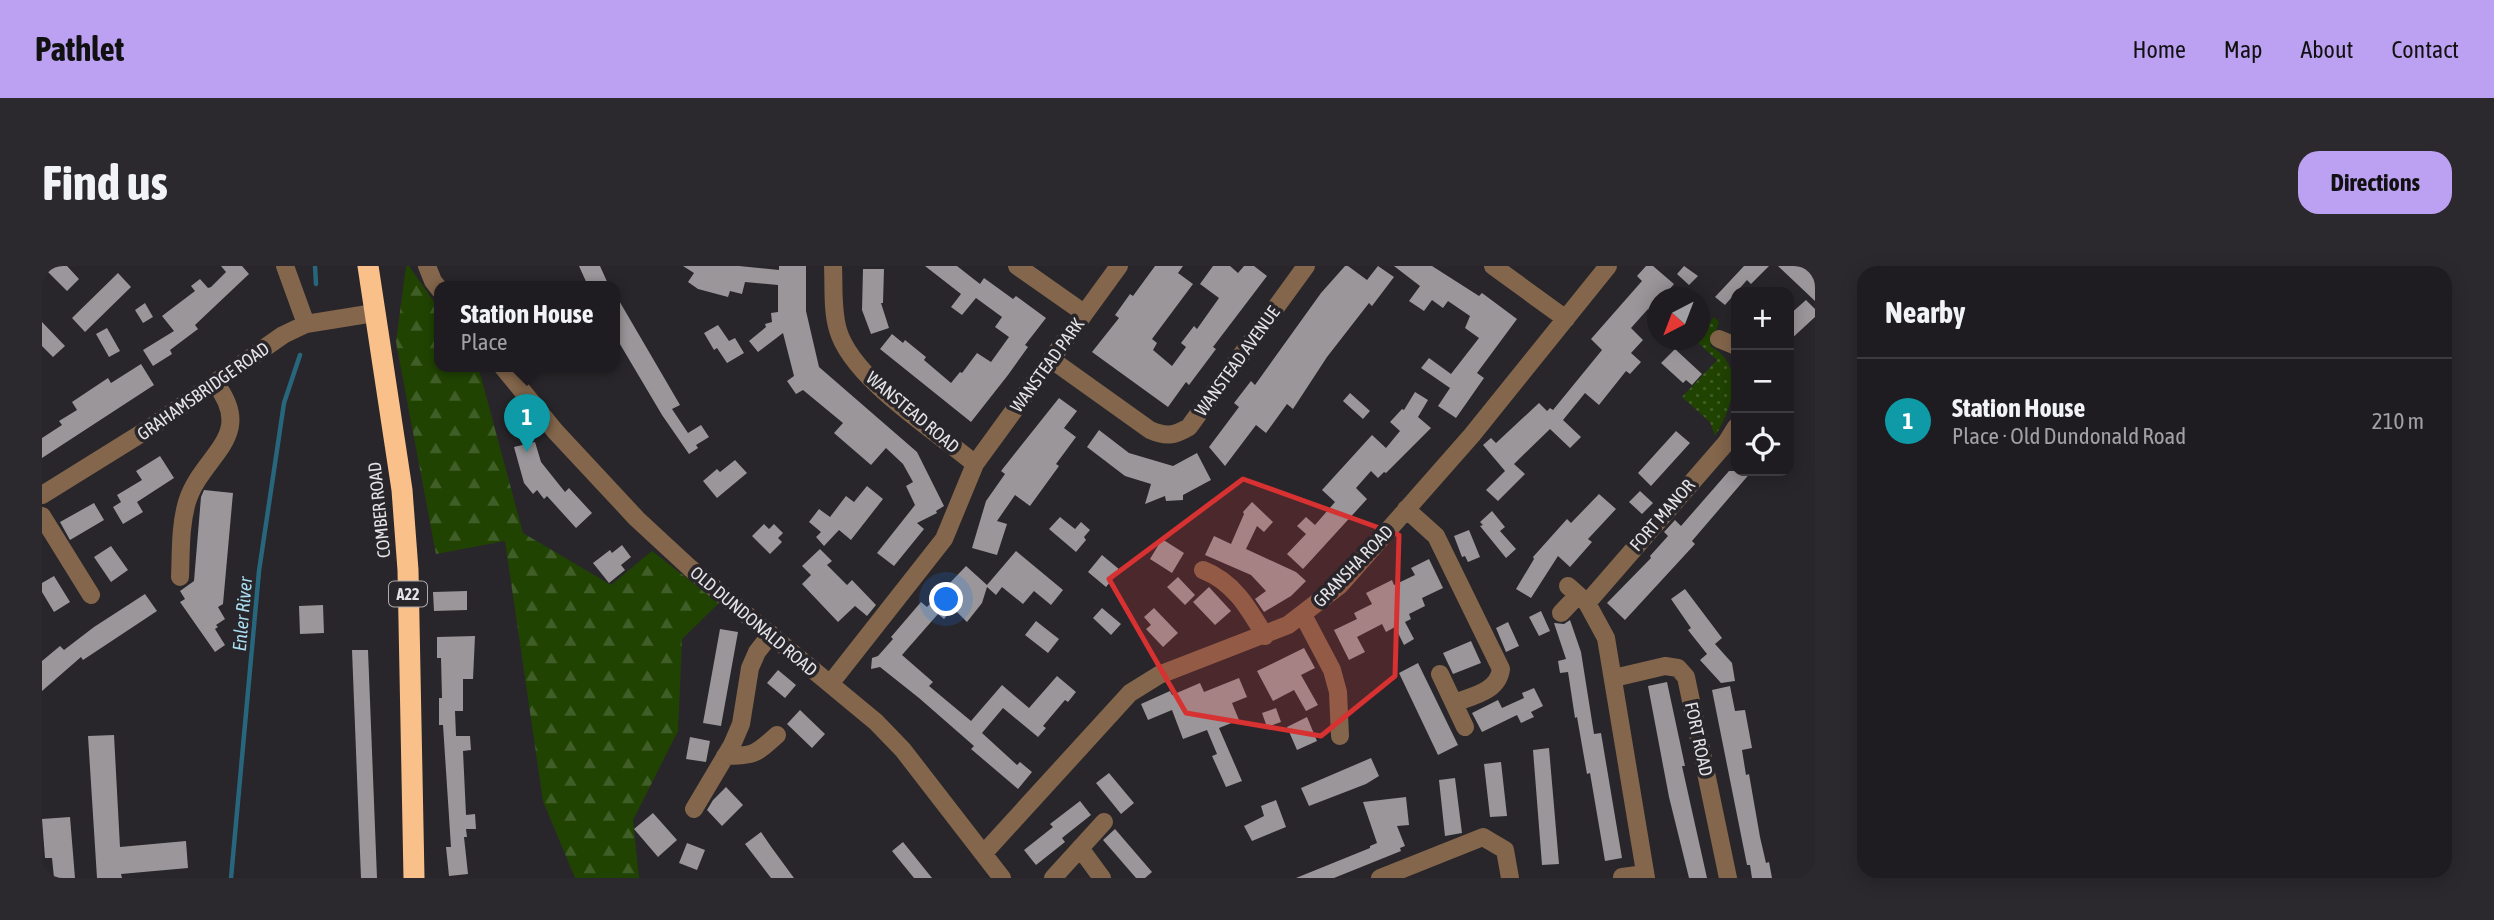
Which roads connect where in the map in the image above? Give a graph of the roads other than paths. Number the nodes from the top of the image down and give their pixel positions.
1 (285, 266) edge
2 (368, 266) edge
3 (427, 266) edge
4 (833, 266) edge
5 (1017, 266) edge
6 (1119, 266) edge
7 (1306, 266) edge
8 (1493, 266) edge
9 (1608, 266) edge
10 (434, 282) edge
11 (374, 313) junction
12 (1084, 313) junction
13 (1566, 319) junction
14 (306, 324) junction
15 (1719, 339) dead end
16 (1731, 344) edge
17 (1052, 360) junction
18 (507, 372) edge
19 (215, 383) junction
20 (1731, 435) edge
21 (975, 464) junction
22 (42, 495) edge
23 (1406, 509) junction
24 (42, 516) edge
25 (1203, 570) dead end
26 (180, 577) dead end
27 (91, 595) dead end
28 (1578, 595) junction
29 (1561, 613) dead end
30 (1303, 615) junction
31 (771, 634) junction
32 (1265, 636) junction
33 (1440, 674) dead end
34 (1614, 678) junction
35 (830, 684) junction
36 (1454, 703) junction
37 (1465, 727) dead end
38 (777, 735) dead end
39 (1340, 736) dead end
40 (725, 756) junction
41 (694, 809) dead end
42 (1104, 822) dead end
43 (1080, 848) junction
44 (984, 853) junction
45 (1645, 876) edge
46 (1622, 877) edge
47 (414, 878) edge
48 (1002, 878) edge
49 (1053, 878) edge
50 (1102, 878) edge
51 (1380, 878) edge
52 (1510, 878) edge
53 (1728, 878) edge

1 - 14 street
2 - 11 highway, COMBER ROAD / A22
3 - 10 street
4 - 21 street, WANSTEAD ROAD
5 - 12 street
6 - 12 street, WANSTEAD PARK
7 - 17 street, WANSTEAD AVENUE
8 - 13 street
9 - 13 street, GRANSHA ROAD
11 - 14 street, GRAHAMSBRIDGE ROAD
11 - 47 highway, COMBER ROAD / A22
12 - 17 street, WANSTEAD PARK
13 - 23 street, GRANSHA ROAD
14 - 19 street, GRAHAMSBRIDGE ROAD
15 - 16 street
17 - 21 street, WANSTEAD PARK
18 - 31 street, OLD DUNDONALD ROAD
19 - 22 street, GRAHAMSBRIDGE ROAD
19 - 26 street
20 - 28 street, FORT MANOR
21 - 35 street, WANSTEAD ROAD
23 - 30 street, GRANSHA ROAD
23 - 36 street
24 - 27 street
25 - 32 street
28 - 29 street
28 - 34 street
30 - 32 street, GRANSHA ROAD
30 - 39 street
31 - 35 street, OLD DUNDONALD ROAD
31 - 40 street
32 - 44 street, GRANSHA ROAD
33 - 36 street
34 - 45 street
34 - 53 street, FORT ROAD
35 - 44 street, OLD DUNDONALD ROAD
36 - 37 street
38 - 40 street
40 - 41 street
42 - 43 street
43 - 49 street
43 - 50 street
44 - 48 street, OLD DUNDONALD ROAD
45 - 46 street
51 - 52 street

